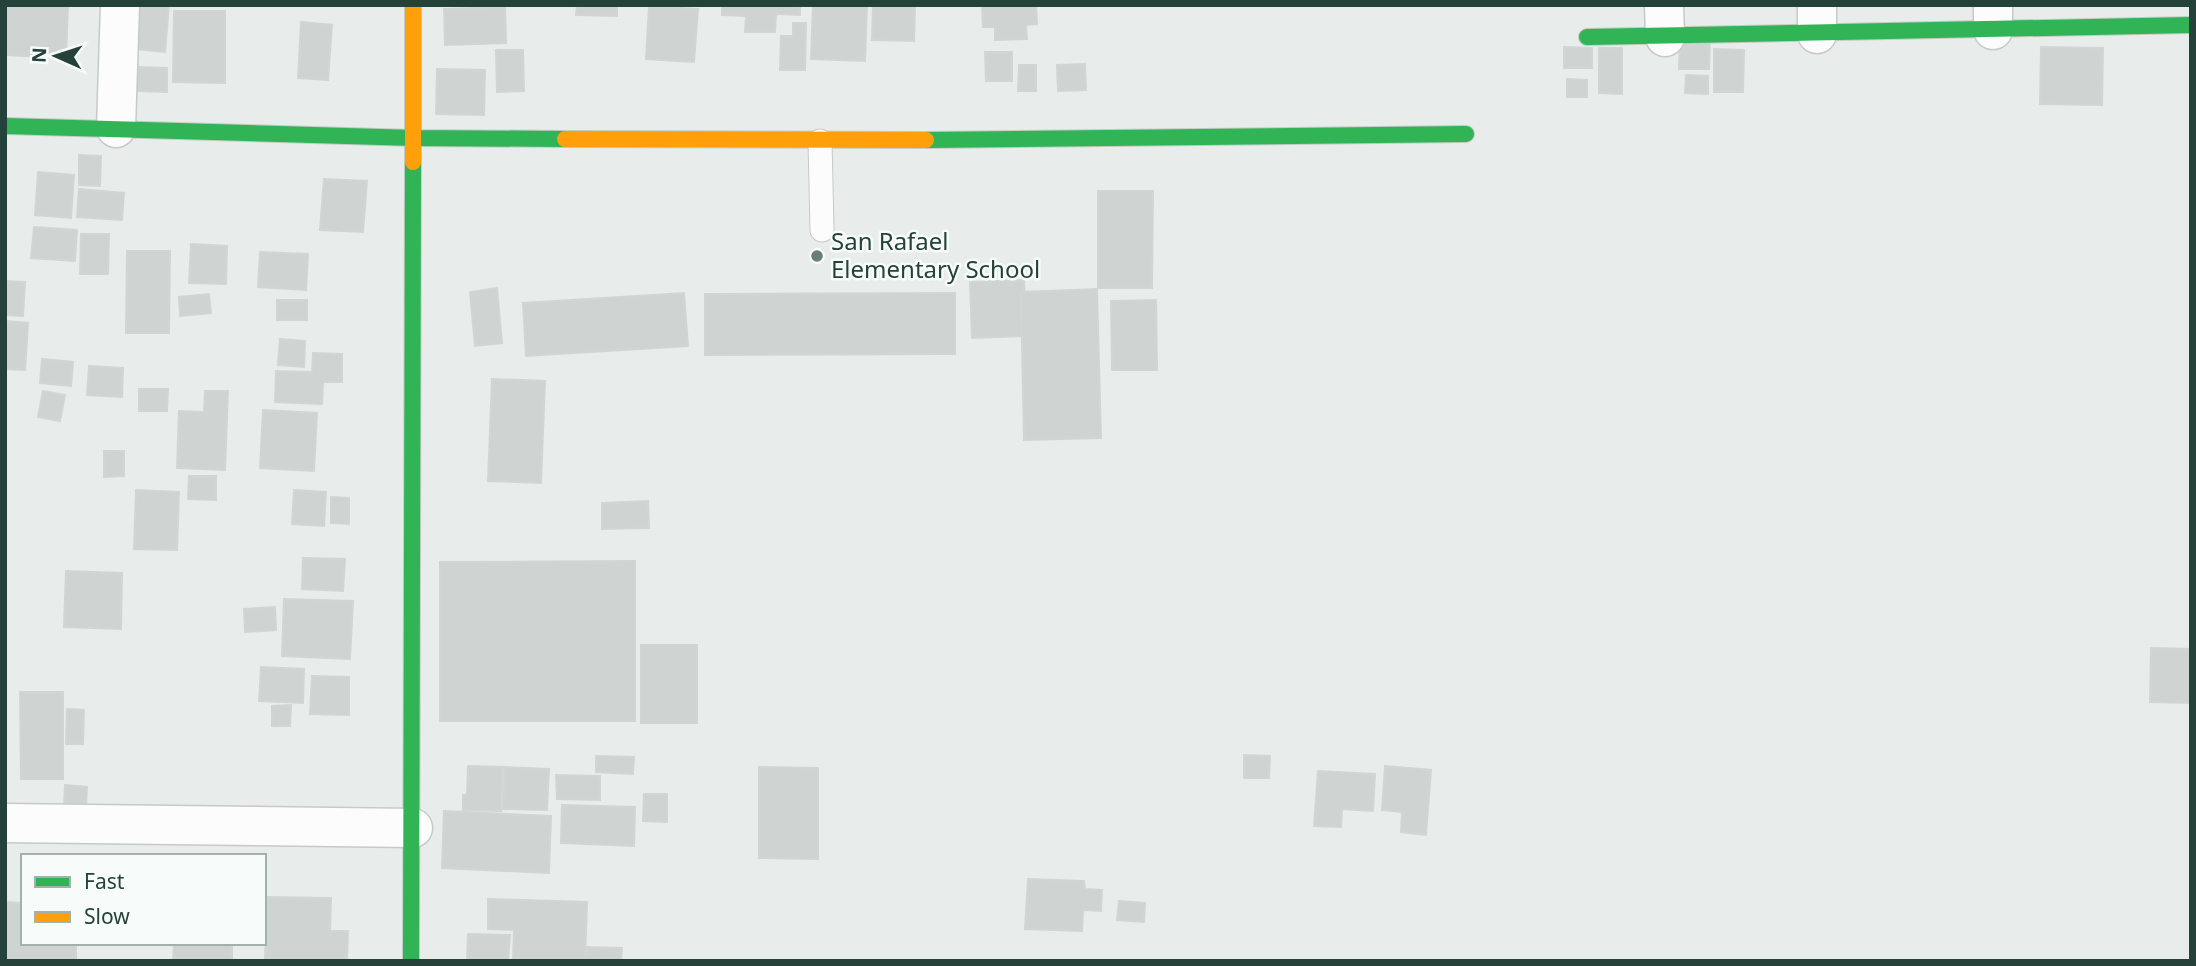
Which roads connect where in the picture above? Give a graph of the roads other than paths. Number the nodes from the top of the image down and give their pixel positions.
1 (120, 5) edge
2 (414, 5) edge
3 (1993, 18) edge
4 (2179, 19) edge
5 (1817, 20) edge
6 (1665, 21) edge
7 (1587, 37) dead end
8 (5, 126) edge
9 (116, 128) junction
10 (1466, 134) dead end
11 (415, 138) junction
12 (820, 141) junction
13 (822, 230) dead end
14 (5, 823) edge
15 (413, 828) junction
16 (411, 961) edge

1 - 9 street
2 - 11 street
3 - 4 street
3 - 5 street
5 - 6 street
6 - 7 street
8 - 9 street
9 - 11 street
10 - 12 street
11 - 12 street
11 - 15 street
12 - 13 lane
14 - 15 street
15 - 16 street

